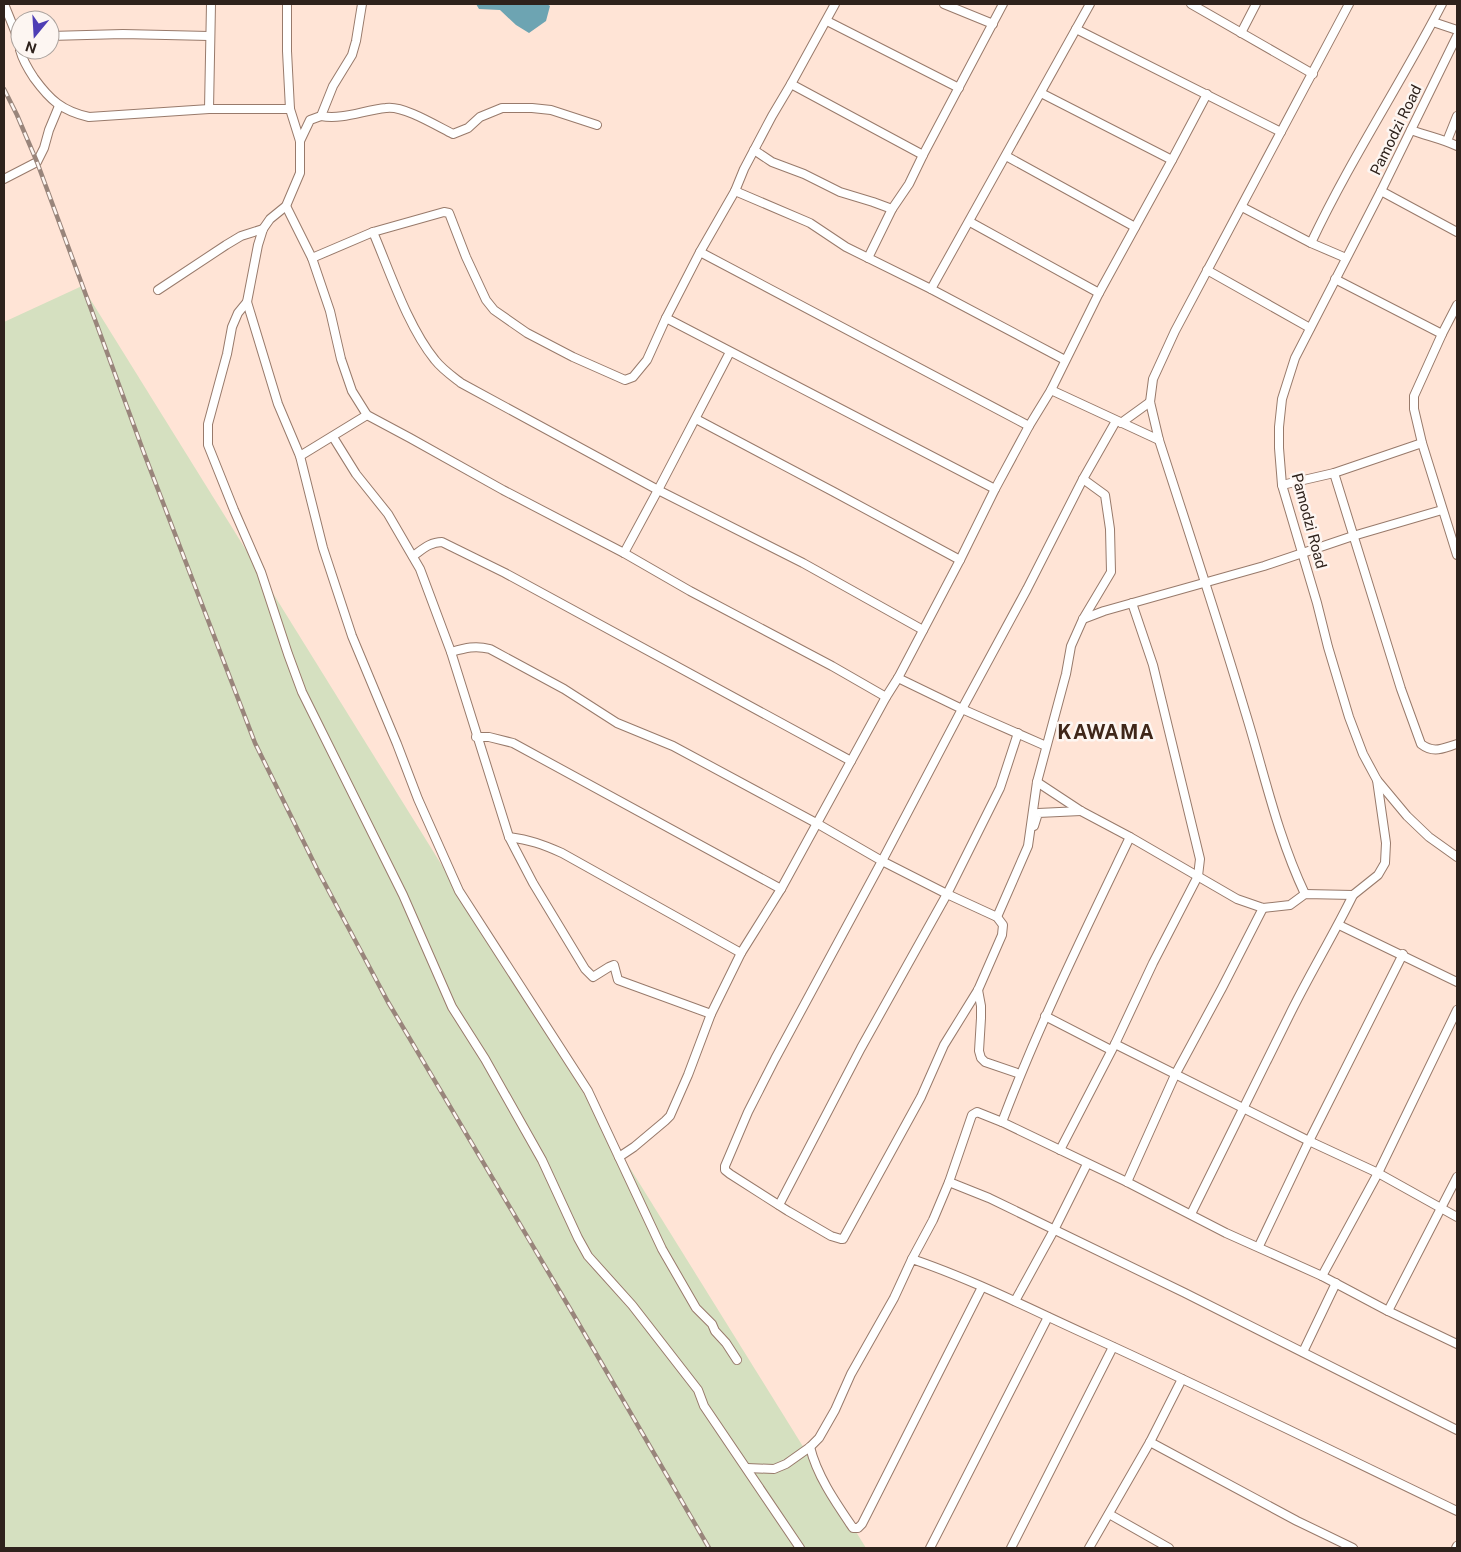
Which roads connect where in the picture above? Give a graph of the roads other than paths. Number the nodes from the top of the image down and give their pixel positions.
1 (4, 4) edge
2 (211, 4) edge
3 (287, 4) edge
4 (362, 4) edge
5 (835, 4) edge
6 (944, 4) edge
7 (1003, 4) edge
8 (1090, 4) edge
9 (1190, 4) edge
10 (1256, 4) edge
11 (1349, 4) edge
12 (1442, 4) edge
13 (10, 17) edge
14 (827, 20) junction
15 (1433, 22) junction
16 (993, 24) junction
17 (1076, 29) junction
18 (1457, 30) edge
19 (1241, 33) junction
20 (60, 36) edge
21 (209, 36) junction
22 (1457, 36) edge
23 (24, 60) edge
24 (1313, 74) junction
25 (792, 84) junction
26 (959, 88) junction
27 (1041, 93) junction
28 (1206, 94) junction
29 (59, 106) junction
30 (209, 109) junction
31 (290, 109) junction
32 (321, 116) junction
33 (1457, 116) edge
34 (597, 125) dead end
35 (1411, 130) junction
36 (1281, 132) junction
37 (300, 141) junction
38 (1446, 141) junction
39 (1457, 146) edge
40 (754, 150) junction
41 (922, 155) junction
42 (1006, 156) junction
43 (1172, 160) junction
44 (4, 179) edge
45 (735, 191) junction
46 (1382, 191) junction
47 (286, 206) junction
48 (1242, 207) junction
49 (892, 209) junction
50 (970, 222) junction
51 (1135, 227) junction
52 (263, 229) junction
53 (373, 232) junction
54 (1457, 232) edge
55 (1311, 243) junction
56 (700, 252) junction
57 (312, 258) junction
58 (868, 258) junction
59 (1346, 258) junction
60 (1207, 270) junction
61 (1335, 279) junction
62 (931, 289) junction
63 (158, 290) dead end
64 (1100, 293) junction
65 (247, 302) junction
66 (1457, 305) edge
67 (666, 318) junction
68 (1310, 328) junction
69 (1442, 334) junction
70 (730, 352) junction
71 (1065, 360) junction
72 (1051, 390) junction
73 (1150, 402) junction
74 (367, 415) junction
75 (696, 419) junction
76 (1118, 422) junction
77 (1029, 426) junction
78 (333, 437) junction
79 (1160, 440) junction
80 (1422, 443) junction
81 (300, 456) junction
82 (1334, 472) junction
83 (1083, 479) junction
84 (1282, 485) junction
85 (995, 489) junction
86 (658, 490) junction
87 (1442, 510) junction
88 (1353, 536) junction
89 (1302, 552) junction
90 (624, 553) junction
91 (1457, 555) edge
92 (414, 556) junction
93 (960, 560) junction
94 (1204, 582) junction
95 (1095, 597) junction
96 (1132, 603) junction
97 (1104, 611) junction
98 (1083, 619) junction
99 (923, 630) junction
100 (451, 652) junction
101 (898, 678) junction
102 (886, 697) junction
103 (962, 709) junction
104 (1018, 733) junction
105 (476, 737) junction
106 (1457, 744) edge
107 (1046, 746) junction
108 (851, 762) junction
109 (1377, 780) junction
110 (1037, 782) junction
111 (1081, 811) junction
112 (818, 824) junction
113 (1130, 837) junction
114 (509, 838) junction
115 (1028, 846) junction
116 (1457, 857) edge
117 (882, 861) junction
118 (1198, 876) junction
119 (781, 890) junction
120 (947, 894) junction
121 (1305, 894) junction
122 (1353, 895) junction
123 (1263, 908) junction
124 (997, 917) junction
125 (1338, 924) junction
126 (741, 953) junction
127 (1402, 954) junction
128 (1457, 982) edge
129 (978, 990) junction
130 (1457, 1010) edge
131 (712, 1014) junction
132 (1045, 1016) junction
133 (1113, 1047) junction
134 (1020, 1074) junction
135 (1175, 1075) junction
136 (1244, 1108) junction
137 (1002, 1122) junction
138 (1309, 1141) junction
139 (1060, 1150) junction
140 (619, 1157) junction
141 (1088, 1164) junction
142 (1378, 1173) junction
143 (1457, 1177) edge
144 (949, 1182) junction
145 (1127, 1182) junction
146 (779, 1205) junction
147 (1441, 1208) junction
148 (1191, 1214) junction
149 (1457, 1217) edge
150 (1054, 1230) junction
151 (1259, 1246) junction
152 (912, 1259) junction
153 (1322, 1276) junction
154 (1336, 1283) junction
155 (982, 1287) junction
156 (1015, 1302) junction
157 (1388, 1310) junction
158 (1048, 1317) junction
159 (1456, 1342) edge
160 (1113, 1347) junction
161 (1303, 1352) junction
162 (737, 1360) dead end
163 (1182, 1379) junction
164 (1457, 1430) edge
165 (1150, 1442) junction
166 (810, 1447) junction
167 (747, 1468) junction
168 (1457, 1511) edge
169 (1109, 1514) junction
170 (800, 1548) edge
171 (930, 1548) edge
172 (1010, 1548) edge
173 (1090, 1548) edge
174 (1169, 1548) edge
175 (1354, 1548) edge

1 - 13 street
2 - 21 street
3 - 31 street
4 - 32 street
5 - 14 street
6 - 16 street
7 - 16 street
8 - 17 street
9 - 19 street
10 - 19 street
11 - 24 street
12 - 15 street
14 - 25 street
14 - 26 street
15 - 18 street
15 - 55 street
16 - 26 street
17 - 27 street
17 - 28 street
19 - 24 street
20 - 21 street
21 - 30 street
22 - 35 street, Pamodzi Road
23 - 29 street
24 - 36 street
25 - 40 street
25 - 41 street
26 - 41 street
27 - 42 street
27 - 43 street
28 - 36 street
28 - 43 street
29 - 30 street
29 - 44 street
30 - 31 street
31 - 37 street
32 - 34 street
32 - 37 street
33 - 38 street
35 - 38 street
35 - 46 street, Pamodzi Road
36 - 48 street
37 - 47 street
38 - 39 street
40 - 45 street
40 - 49 street
41 - 49 street
42 - 50 street
42 - 51 street
43 - 51 street
45 - 56 street
45 - 58 street
46 - 54 street
46 - 59 street, Pamodzi Road
47 - 52 street
47 - 57 street
48 - 55 street
48 - 60 street
49 - 58 street
50 - 62 street
50 - 64 street
51 - 64 street
52 - 63 street
52 - 65 street
53 - 57 street
53 - 67 street
53 - 86 street
55 - 59 street
56 - 67 street
56 - 77 street
57 - 74 street
58 - 62 street
59 - 61 street, Pamodzi Road
60 - 68 street
60 - 73 street
61 - 68 street, Pamodzi Road
61 - 69 street
62 - 71 street
64 - 71 street
65 - 81 street
65 - 167 street
66 - 69 street
67 - 70 street
68 - 84 street, Pamodzi Road
69 - 80 street
70 - 75 street
70 - 85 street
71 - 72 street
72 - 76 street
72 - 77 street
73 - 76 street
73 - 79 street
74 - 78 street
74 - 90 street
75 - 86 street
75 - 93 street
76 - 79 street
76 - 83 street
77 - 85 street
78 - 81 street
78 - 92 street
79 - 94 street
80 - 82 street
80 - 87 street
81 - 140 street
82 - 84 street
82 - 88 street
83 - 95 street
83 - 103 street
84 - 89 street, Pamodzi Road
85 - 93 street
86 - 90 street
86 - 99 street
87 - 88 street
87 - 91 street
88 - 89 street
88 - 106 street
89 - 94 street
89 - 109 street, Pamodzi Road
90 - 102 street
92 - 100 street
92 - 108 street
93 - 99 street
94 - 96 street
94 - 121 street
95 - 97 street
95 - 98 street
96 - 97 street
96 - 118 street
97 - 98 street
98 - 107 street
99 - 101 street
100 - 105 street
100 - 112 street
101 - 102 street
101 - 103 street
102 - 108 street
103 - 104 street
103 - 117 street
104 - 107 street
104 - 120 street
105 - 114 street
105 - 119 street
107 - 110 street
108 - 112 street
109 - 116 street, Pamodzi Road
109 - 122 street
110 - 111 street
110 - 115 street
111 - 113 street
111 - 115 street
112 - 117 street
112 - 119 street
113 - 118 street
113 - 132 street
114 - 126 street
114 - 131 street
115 - 124 street
117 - 120 street
117 - 146 street
118 - 123 street
118 - 133 street
119 - 126 street
120 - 124 street
120 - 146 street
121 - 122 street
121 - 123 street
122 - 125 street
123 - 135 street
124 - 129 street
125 - 127 street
125 - 136 street
126 - 131 street
127 - 128 street
127 - 138 street
129 - 134 street
129 - 146 street
130 - 142 street
131 - 140 street
132 - 133 street
132 - 134 street
133 - 135 street
133 - 139 street
134 - 137 street
135 - 136 street
135 - 145 street
136 - 138 street
136 - 148 street
137 - 139 street
137 - 144 street
138 - 142 street
138 - 151 street
139 - 141 street
140 - 162 street
141 - 145 street
141 - 150 street
142 - 147 street
142 - 153 street
143 - 147 street
144 - 150 street
144 - 152 street
145 - 148 street
147 - 149 street
147 - 157 street
148 - 151 street
150 - 156 street
150 - 161 street
151 - 153 street
152 - 155 street
152 - 166 street
153 - 154 street
154 - 157 street
154 - 161 street
155 - 156 street
155 - 166 street
156 - 158 street
157 - 159 street
158 - 160 street
158 - 171 street
160 - 163 street
160 - 172 street
161 - 164 street
163 - 165 street
163 - 168 street
165 - 169 street
165 - 175 street
166 - 167 street
167 - 170 street
169 - 173 street
169 - 174 street

